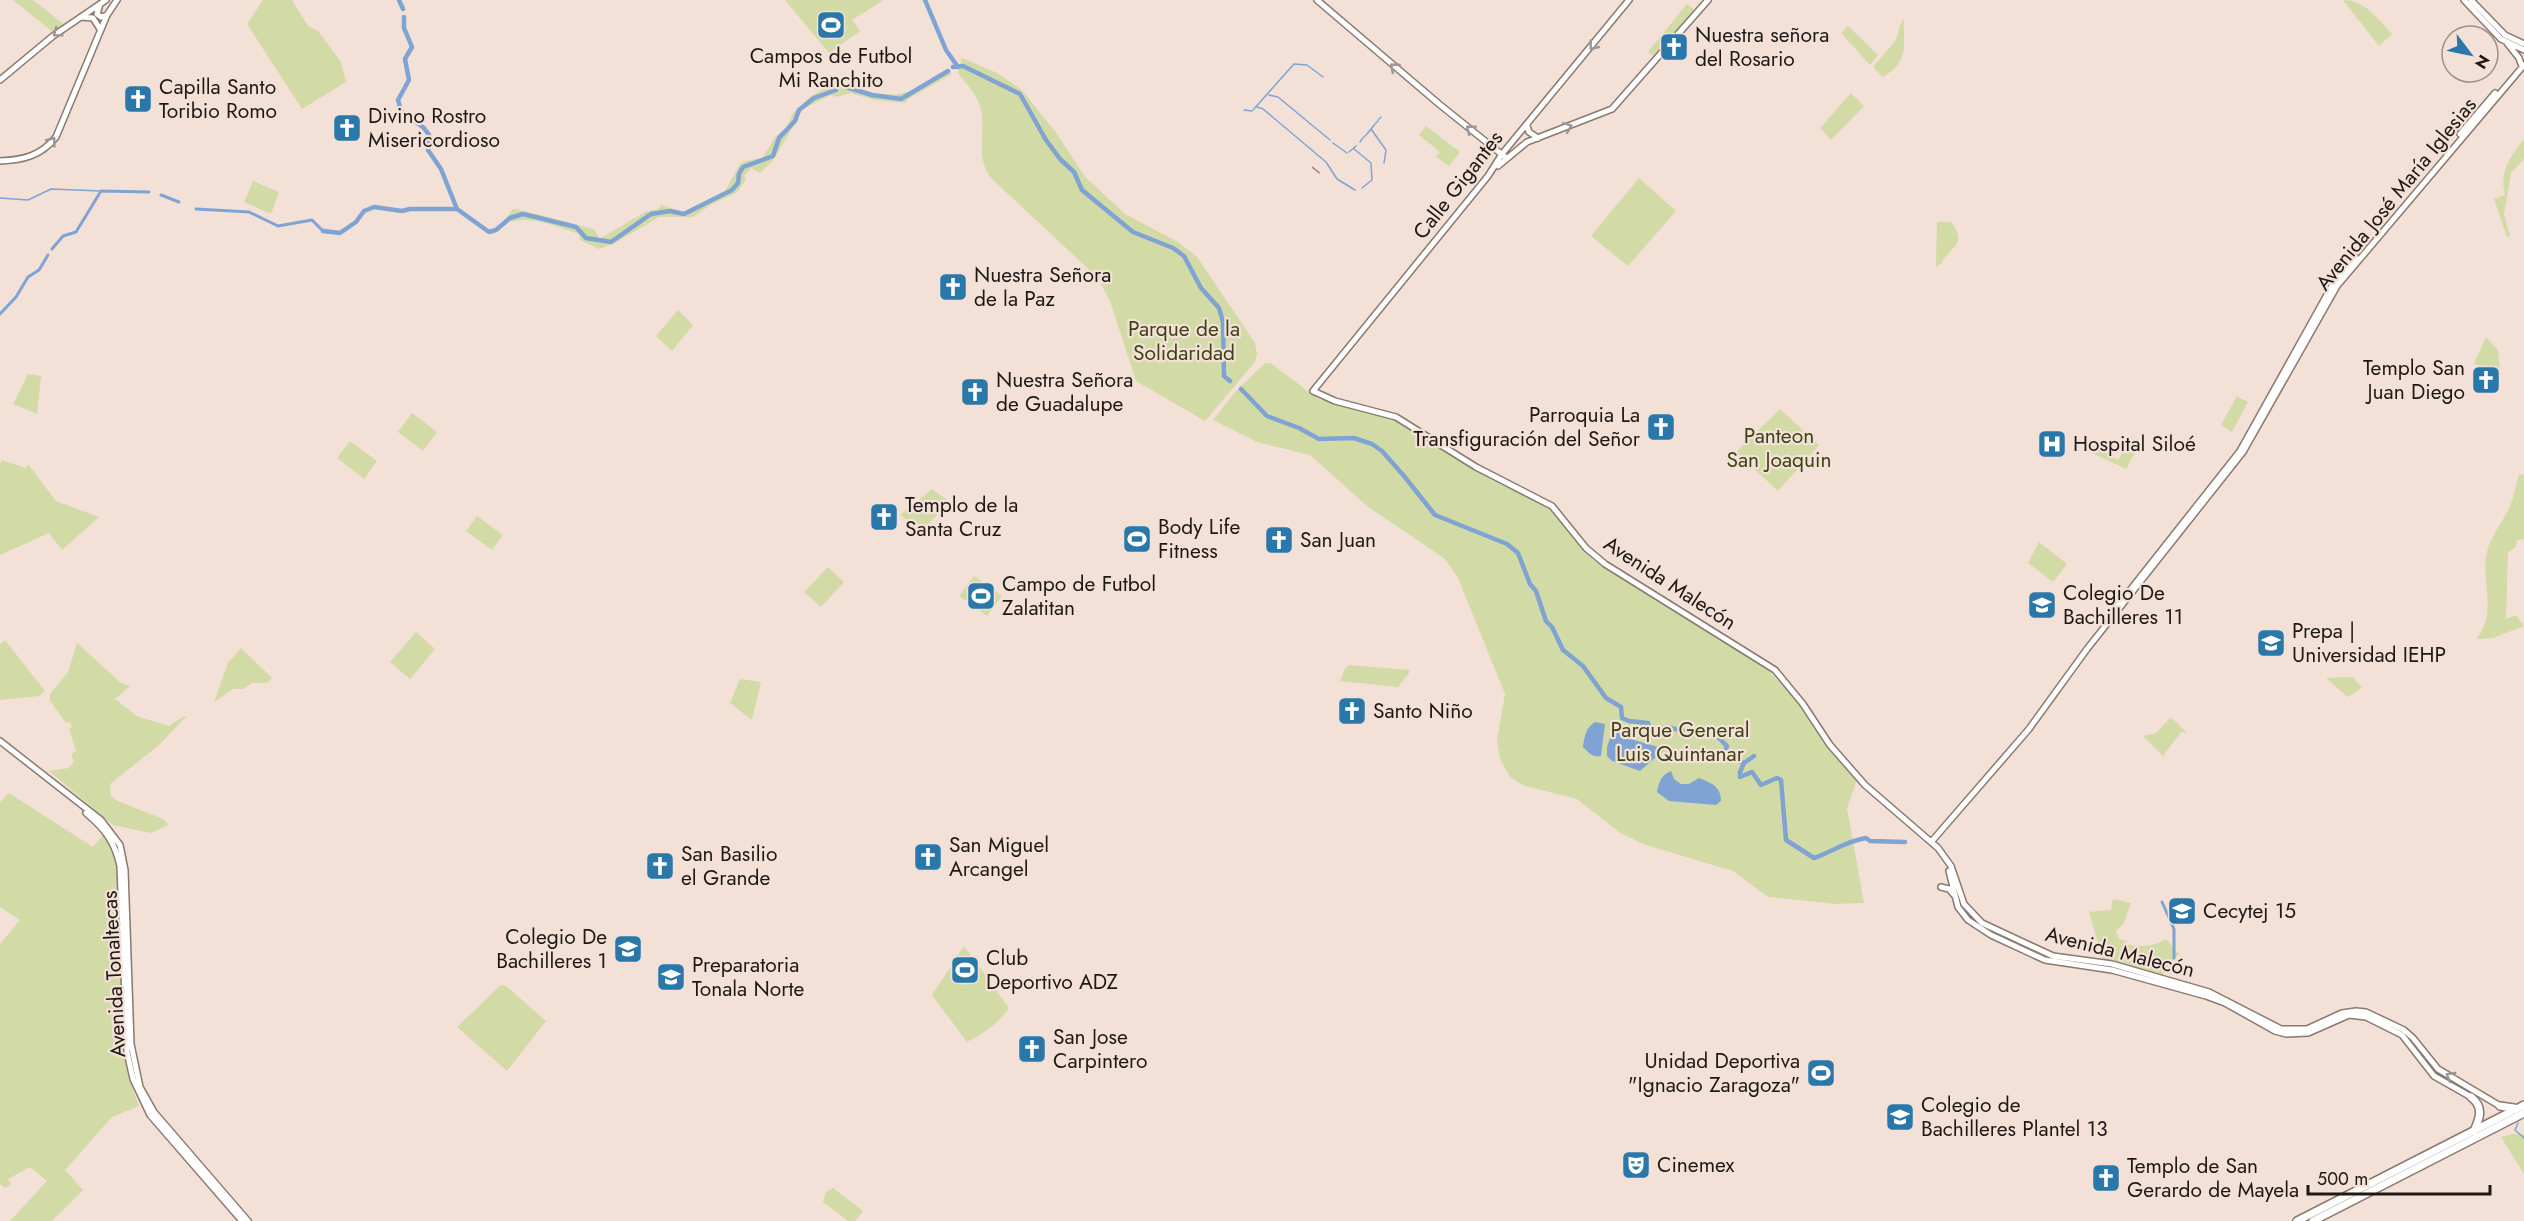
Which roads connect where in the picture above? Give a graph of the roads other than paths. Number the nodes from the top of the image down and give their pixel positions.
1 (117, 0) edge
2 (1317, 0) edge
3 (1629, 0) edge
4 (1708, 0) edge
5 (2464, 0) edge
6 (2471, 0) edge
7 (103, 2) edge
8 (107, 15) junction
9 (80, 17) junction
10 (101, 31) junction
11 (2506, 42) junction
12 (2524, 44) edge
13 (2524, 50) edge
14 (2523, 64) edge
15 (0, 80) edge
16 (1527, 126) junction
17 (1520, 134) junction
18 (1538, 138) junction
19 (1527, 142) junction
20 (1504, 156) junction
21 (0, 161) edge
22 (1313, 391) joint
23 (0, 744) edge
24 (1934, 844) junction
25 (1941, 887) dead end
26 (1957, 903) junction
27 (2012, 941) junction
28 (2470, 1097) joint
29 (2500, 1106) joint
30 (2521, 1106) edge
31 (2524, 1113) edge
32 (2474, 1131) junction
33 (2330, 1198) dead end
34 (2338, 1200) junction
35 (242, 1221) edge
36 (248, 1221) edge
37 (2297, 1221) edge
38 (2313, 1221) edge

1 - 8 main road
20 -> 2 main road
3 -> 16 main road, Calle Gigantes
18 -> 4 main road
5 - 11 main road
6 - 12 main road
7 - 8 main road
7 - 9 main road
8 - 10 main road
9 - 10 main road
9 -> 15 main road
21 -> 10 main road
11 - 13 main road
11 - 14 main road
14 - 24 main road, Avenida José María Iglesias
16 - 17 main road, Calle Gigantes
16 - 18 main road
17 - 19 main road
17 - 20 main road, Calle Gigantes
18 - 19 main road
19 - 20 main road
20 - 22 main road, Calle Gigantes
22 - 24 main road, Avenida Malecón
23 - 35 main road, Avenida Tonaltecas
23 - 36 main road, Avenida Tonaltecas
24 - 26 main road, Avenida Malecón
24 - 27 main road, Avenida Malecón
25 - 26 main road
26 - 27 main road, Avenida Malecón
27 - 28 main road, Avenida Malecón
29 -> 27 main road, Avenida Malecón
28 - 32 highway, Avenida Malecón
29 - 30 highway, Avenida Malecón
30 - 32 highway
31 - 38 highway
32 - 34 highway
33 - 34 highway
34 - 37 highway

